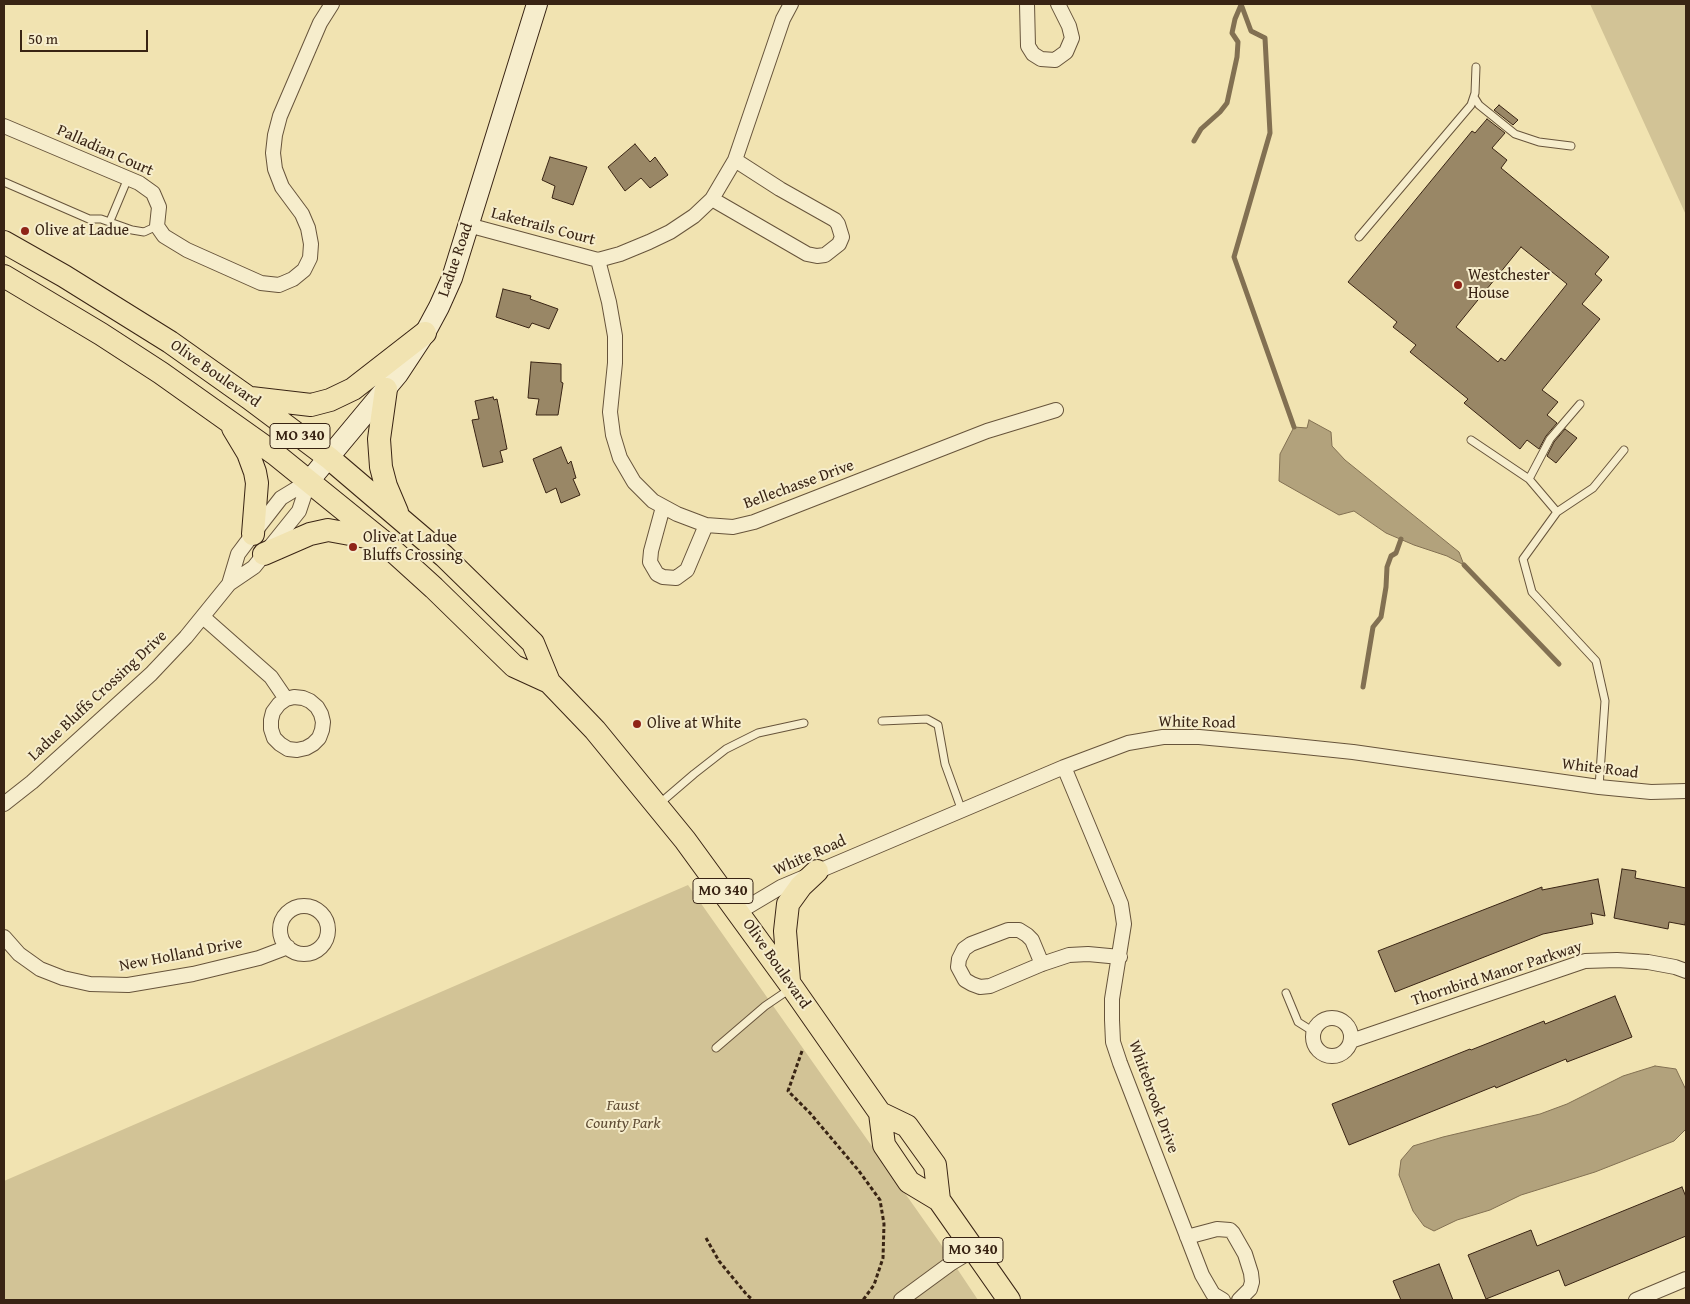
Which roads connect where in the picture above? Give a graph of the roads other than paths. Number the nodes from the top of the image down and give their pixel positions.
1 (332, 4) edge
2 (537, 4) edge
3 (791, 4) edge
4 (1027, 4) edge
5 (1058, 4) edge
6 (1476, 67) dead end
7 (1474, 97) junction
8 (4, 126) edge
9 (1571, 146) dead end
10 (735, 160) junction
11 (128, 178) junction
12 (4, 182) edge
13 (712, 199) junction
14 (110, 222) junction
15 (468, 225) junction
16 (158, 226) junction
17 (1359, 237) dead end
18 (4, 242) edge
19 (598, 260) junction
20 (4, 276) edge
21 (425, 333) junction
22 (386, 389) junction
23 (250, 398) junction
24 (1580, 404) dead end
25 (1056, 410) dead end
26 (229, 421) junction
27 (1472, 440) dead end
28 (1624, 450) dead end
29 (329, 458) junction
30 (1529, 479) junction
31 (309, 481) junction
32 (663, 507) junction
33 (1557, 512) junction
34 (400, 517) junction
35 (706, 525) junction
36 (253, 534) junction
37 (380, 539) junction
38 (264, 554) junction
39 (229, 584) junction
40 (203, 617) junction
41 (549, 682) junction
42 (286, 699) dead end
43 (882, 721) dead end
44 (804, 723) dead end
45 (1064, 767) junction
46 (1599, 787) junction
47 (1686, 791) edge
48 (4, 804) edge
49 (657, 805) junction
50 (962, 811) junction
51 (817, 871) junction
52 (739, 912) junction
53 (4, 937) edge
54 (288, 947) dead end
55 (1120, 957) junction
56 (1042, 964) junction
57 (1686, 971) edge
58 (790, 985) junction
59 (1286, 994) dead end
60 (1314, 1032) junction
61 (1352, 1041) junction
62 (716, 1048) dead end
63 (880, 1112) junction
64 (939, 1200) junction
65 (1187, 1237) junction
66 (973, 1250) junction
67 (1686, 1279) edge
68 (901, 1300) edge
69 (1008, 1300) edge
70 (1223, 1300) edge
71 (1239, 1300) edge
72 (1636, 1300) edge

1 - 16 street
2 - 15 main road, Ladue Road
3 - 10 street, Laketrails Court
4 - 5 street
6 - 7 lane
7 - 9 lane
7 - 17 lane
8 - 11 street, Palladian Court
10 - 13 street, Laketrails Court
10 - 13 street
11 - 14 lane
11 - 16 street, Palladian Court
12 - 14 lane
13 - 19 street, Laketrails Court
14 - 16 lane
15 - 19 street, Laketrails Court
15 - 21 main road, Ladue Road
18 - 23 main road, Olive Boulevard / MO 340
19 - 32 street, Bellechasse Drive
20 - 26 main road, Olive Boulevard / MO 340
21 - 22 main road, Ladue Road
21 - 23 main road
22 - 29 main road, Ladue Road
22 - 34 main road
23 - 29 main road, Olive Boulevard / MO 340
24 - 30 lane
25 - 35 street, Bellechasse Drive
26 - 31 main road, Olive Boulevard / MO 340
26 - 36 main road
27 - 30 lane
28 - 33 lane
29 - 31 main road, Ladue Road
29 - 34 main road, Olive Boulevard / MO 340
30 - 33 lane
31 - 36 street, Ladue Bluffs Crossing Drive
31 - 37 main road, Olive Boulevard / MO 340
31 - 38 street, Ladue Bluffs Crossing Drive
32 - 35 street, Bellechasse Drive
32 - 35 street
33 - 46 lane
34 - 41 main road, Olive Boulevard / MO 340
36 - 39 street, Ladue Bluffs Crossing Drive
37 - 38 main road
37 - 41 main road, Olive Boulevard / MO 340
38 - 39 street, Ladue Bluffs Crossing Drive
39 - 40 street, Ladue Bluffs Crossing Drive
40 - 42 street
40 - 48 street, Ladue Bluffs Crossing Drive
41 - 49 main road, Olive Boulevard / MO 340
43 - 50 lane
44 - 49 lane
45 - 46 street, White Road
45 - 50 street, White Road
45 - 55 street, Whitebrook Drive
46 - 47 street, White Road
49 - 52 main road, Olive Boulevard / MO 340
50 - 51 street, White Road
51 - 52 street, White Road
51 - 58 main road
52 - 58 main road, Olive Boulevard / MO 340
53 - 54 street, New Holland Drive
55 - 56 street
55 - 65 street, Whitebrook Drive
56 - 56 street
57 - 61 street, Thornbird Manor Parkway
58 - 62 lane
58 - 63 main road, Olive Boulevard / MO 340
59 - 60 lane
60 - 61 street
60 - 61 street, Thornbird Manor Parkway
63 - 64 main road, Olive Boulevard / MO 340
63 - 64 main road, Olive Boulevard / MO 340
64 - 66 main road, Olive Boulevard / MO 340
65 - 70 street, Whitebrook Drive
65 - 71 street
66 - 68 street
66 - 69 main road, Olive Boulevard / MO 340
67 - 72 street

